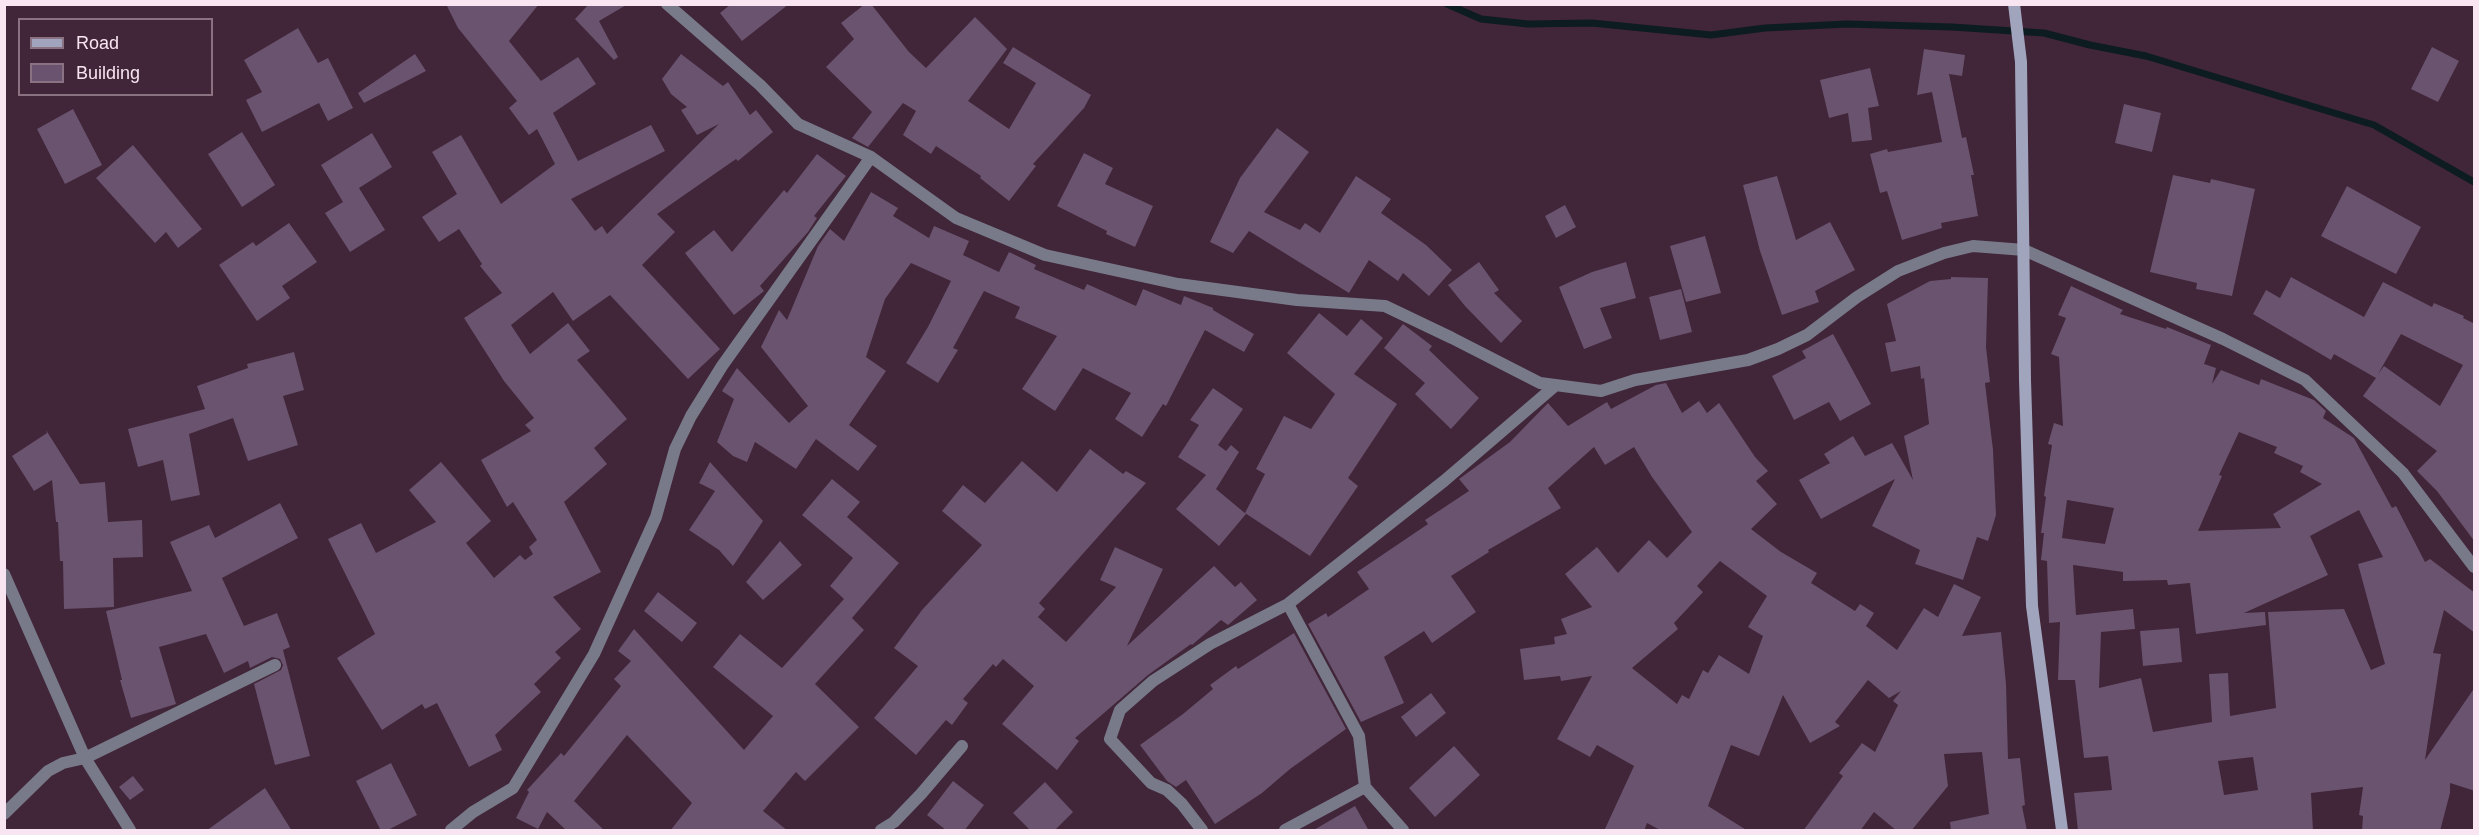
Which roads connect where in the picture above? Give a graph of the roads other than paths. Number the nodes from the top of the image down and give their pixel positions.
1 (667, 4) edge
2 (2014, 4) edge
3 (871, 157) junction
4 (2024, 250) junction
5 (1556, 385) junction
6 (2475, 567) edge
7 (4, 574) edge
8 (1288, 604) junction
9 (275, 665) dead end
10 (962, 746) dead end
11 (85, 758) junction
12 (1365, 787) junction
13 (4, 814) edge
14 (130, 831) edge
15 (450, 831) edge
16 (881, 831) edge
17 (1203, 831) edge
18 (1285, 831) edge
19 (1403, 831) edge
20 (2062, 831) edge

1 - 3 street
2 - 4 main road
3 - 5 street
3 - 15 street
4 - 5 street
4 - 6 street
4 - 20 main road
5 - 8 street
7 - 11 street
8 - 12 street
8 - 17 street
9 - 11 street
10 - 16 street
11 - 13 street
11 - 14 street
12 - 18 street
12 - 19 street

